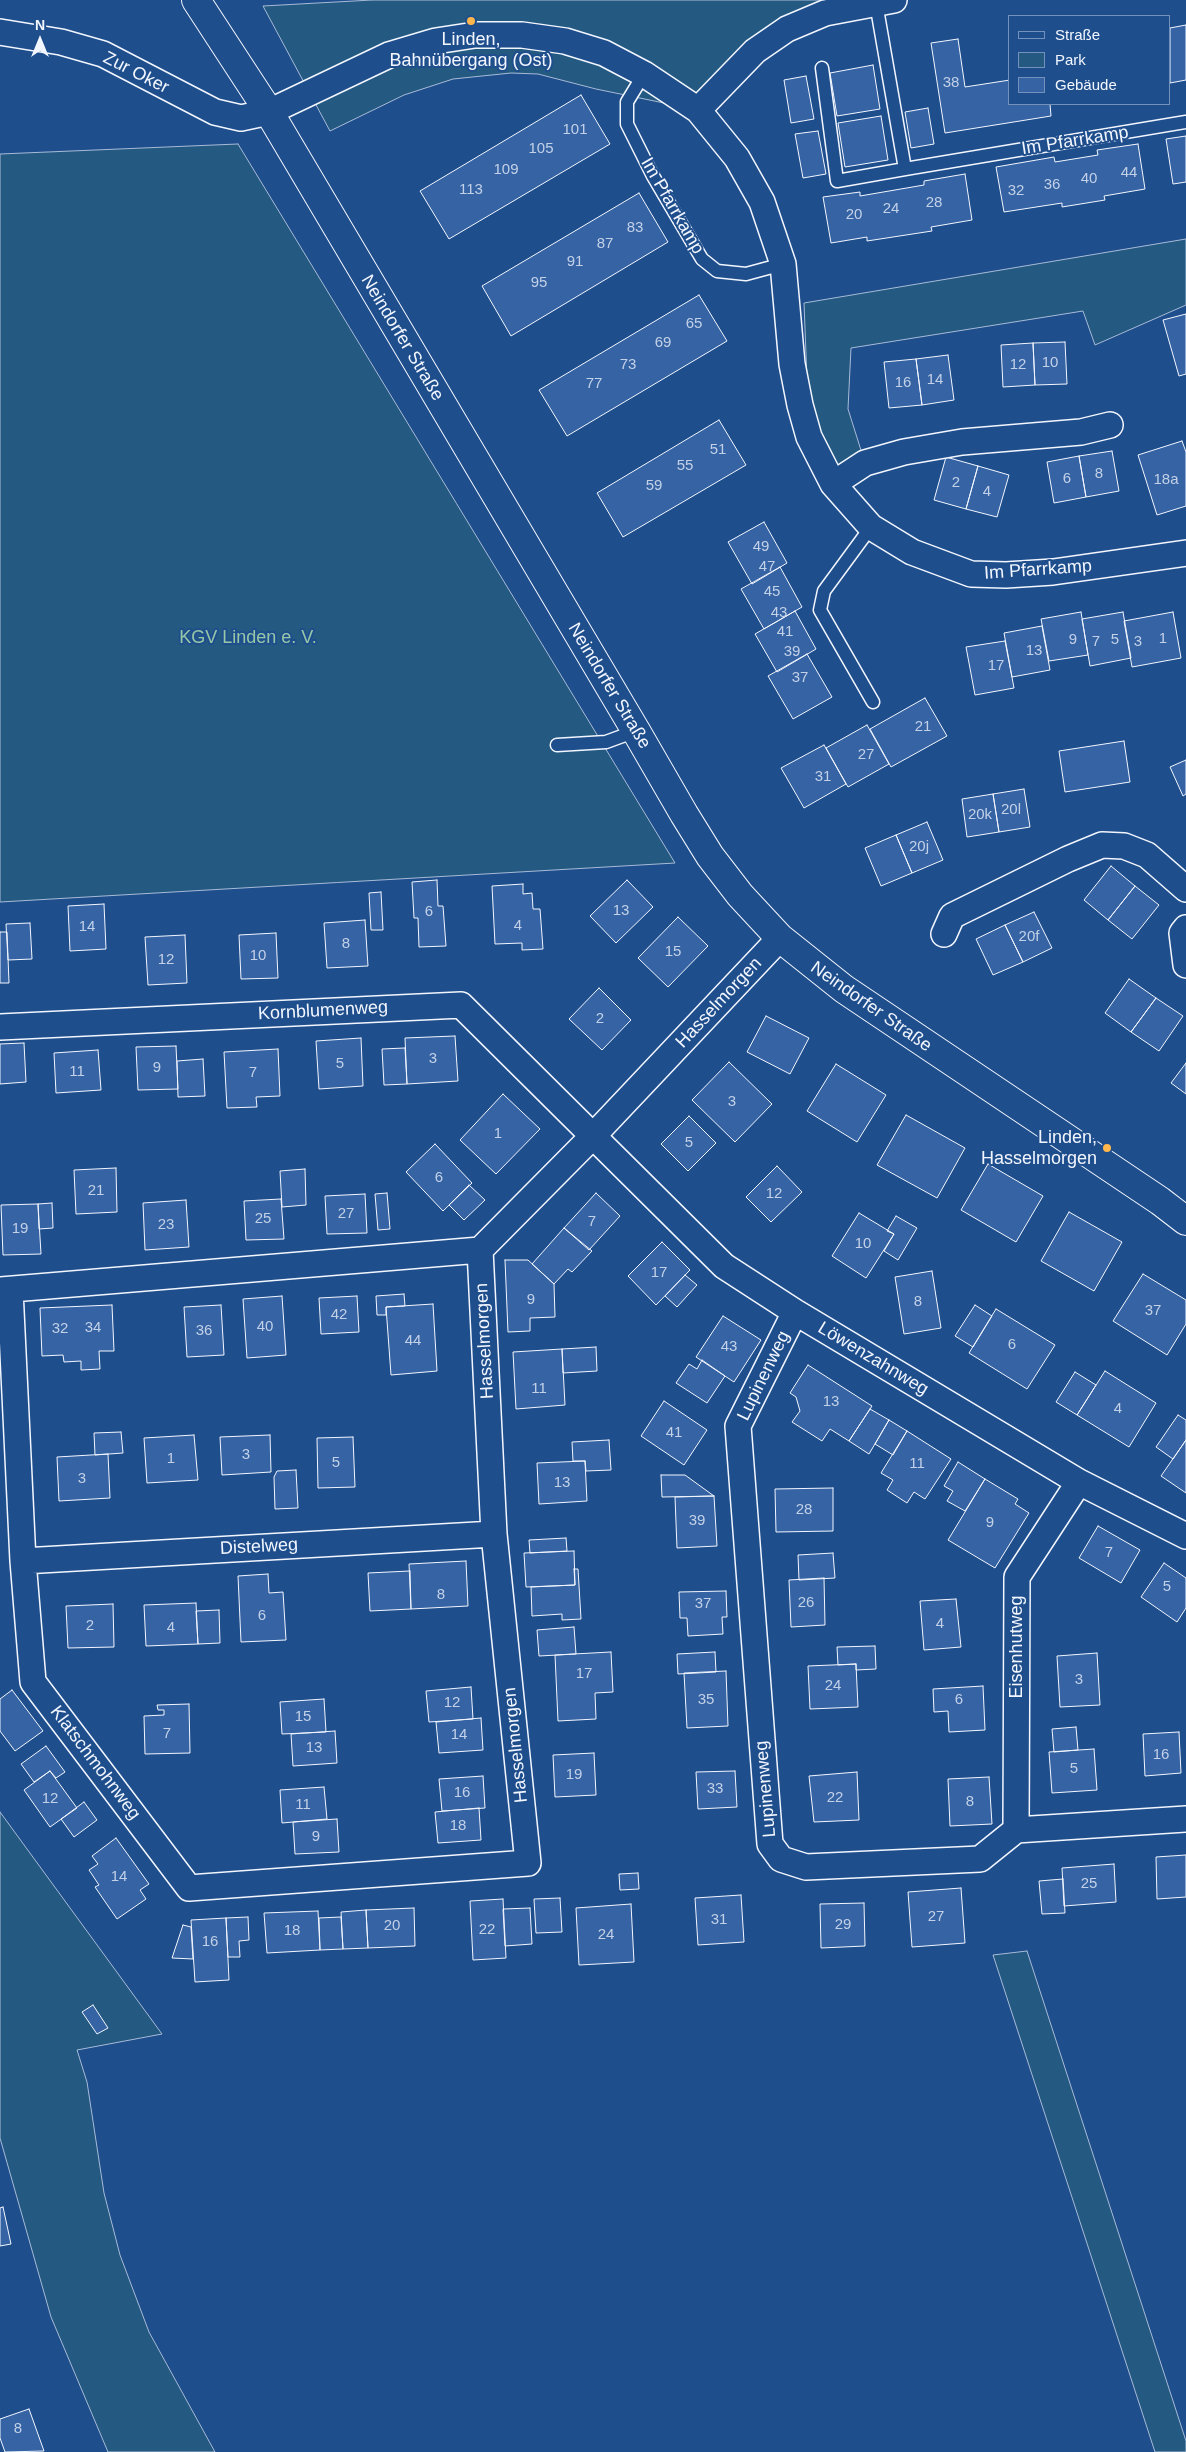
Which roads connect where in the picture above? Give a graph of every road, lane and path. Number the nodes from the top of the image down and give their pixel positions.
1 (196, 0) edge
2 (885, 1) edge
3 (0, 32) edge
4 (822, 68) dead end
5 (644, 74) junction
6 (698, 110) junction
7 (269, 112) junction
8 (1186, 122) edge
9 (905, 169) junction
10 (783, 264) junction
11 (1110, 424) dead end
12 (833, 484) junction
13 (871, 527) junction
14 (1186, 553) edge
15 (873, 702) dead end
16 (636, 731) junction
17 (557, 745) dead end
18 (1186, 889) edge
19 (1186, 928) edge
20 (944, 934) dead end
21 (780, 938) junction
22 (1186, 965) edge
23 (0, 1027) edge
24 (593, 1136) junction
25 (1186, 1221) edge
26 (480, 1250) junction
27 (5, 1290) edge
28 (795, 1312) junction
29 (1079, 1482) junction
30 (494, 1534) junction
31 (1186, 1536) edge
32 (23, 1560) junction
33 (1186, 1819) edge
34 (1016, 1830) junction
35 (528, 1863) joint

1 - 7 street, Neindorfer Straße
2 - 6 street
2 - 9 lane
3 - 7 street, Zur Oker
4 - 9 lane, Im Pfarrkamp
5 - 6 street, Im Pfarrkamp
5 - 7 street, Im Pfarrkamp
5 - 10 lane, Im Pfarrkamp
6 - 10 street, Im Pfarrkamp
7 - 16 street, Neindorfer Straße
8 - 9 lane, Im Pfarrkamp
10 - 12 street, Im Pfarrkamp
11 - 12 street
12 - 13 street, Im Pfarrkamp
13 - 14 street, Im Pfarrkamp
13 - 15 lane
16 - 17 lane
16 - 21 street, Neindorfer Straße
18 - 20 street
19 - 22 street
21 - 24 street, Hasselmorgen
21 - 25 street, Neindorfer Straße
23 - 24 street, Kornblumenweg
24 - 26 street, Hasselmorgen
24 - 28 street, Löwenzahnweg
26 - 27 street
26 - 30 street, Hasselmorgen
27 - 32 street, Klatschmohnweg
28 - 29 street, Löwenzahnweg
28 - 34 street, Lupinenweg
29 - 31 street, Löwenzahnweg
29 - 34 street, Eisenhutweg
30 - 32 street, Distelweg
30 - 35 street, Hasselmorgen
32 - 35 street, Klatschmohnweg
33 - 34 street

